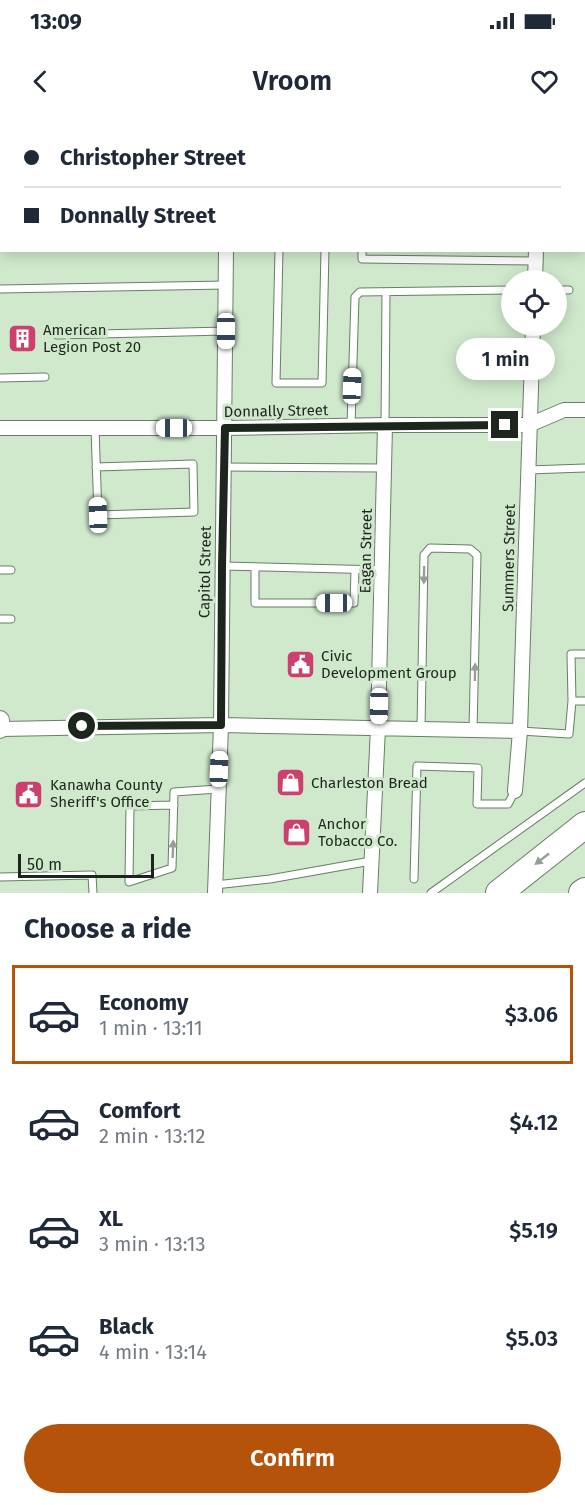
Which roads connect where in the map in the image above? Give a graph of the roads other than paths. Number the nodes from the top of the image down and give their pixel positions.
1 (226, 252) edge
2 (279, 252) edge
3 (325, 252) edge
4 (362, 252) edge
5 (536, 256) edge
6 (226, 285) junction
7 (0, 289) edge
8 (501, 290) edge
9 (386, 292) junction
10 (226, 331) junction
11 (57, 335) dead end
12 (533, 336) edge
13 (45, 377) dead end
14 (0, 378) edge
15 (585, 410) edge
16 (385, 425) junction
17 (529, 425) junction
18 (351, 426) junction
19 (0, 428) edge
20 (95, 428) junction
21 (225, 428) junction
22 (96, 467) junction
23 (224, 467) junction
24 (384, 468) junction
25 (585, 468) edge
26 (528, 470) junction
27 (222, 566) junction
28 (255, 568) junction
29 (0, 570) edge
30 (11, 570) dead end
31 (355, 570) junction
32 (382, 570) junction
33 (0, 619) edge
34 (11, 619) dead end
35 (585, 654) edge
36 (572, 701) junction
37 (585, 701) edge
38 (221, 725) junction
39 (0, 726) edge
40 (378, 728) junction
41 (421, 729) junction
42 (473, 730) junction
43 (520, 731) junction
44 (585, 783) edge
45 (219, 789) junction
46 (515, 791) joint
47 (174, 806) junction
48 (585, 825) edge
49 (371, 861) junction
50 (0, 877) edge
51 (414, 879) dead end
52 (215, 889) edge
53 (93, 893) edge
54 (370, 893) edge
55 (431, 893) edge
56 (499, 893) edge

1 - 6 street, Capitol Street
2 - 3 lane
4 - 5 lane
6 - 7 lane
6 - 10 street, Capitol Street
8 - 9 lane
9 - 16 lane
9 - 18 lane
10 - 11 lane
10 - 21 street, Capitol Street
12 - 17 street, Summers Street
13 - 14 lane
15 - 17 street, Donnally Street
16 - 17 street, Donnally Street
16 - 18 street, Donnally Street
16 - 24 street, Eagan Street
17 - 26 street, Summers Street
18 - 21 street, Donnally Street
19 - 20 street, Donnally Street
20 - 21 street, Donnally Street
20 - 22 lane
21 - 23 street, Capitol Street
22 - 22 lane
23 - 24 lane
23 - 27 street, Capitol Street
24 - 32 street, Eagan Street
25 - 26 lane
26 - 43 street, Summers Street
27 - 28 lane
27 - 38 street, Capitol Street
28 - 31 lane
28 - 31 lane
29 - 30 lane
31 - 32 lane
32 - 40 street, Eagan Street
33 - 34 lane
35 - 36 lane
36 - 37 lane
36 - 43 lane
38 - 39 street
38 - 40 street
38 - 45 street, Capitol Street
40 - 41 street
40 - 49 street, Eagan Street
41 - 42 street
42 -> 41 lane
42 - 43 street
43 - 46 street, Summers Street
44 - 55 lane
45 - 47 lane
45 - 52 street, Capitol Street
46 - 51 lane
47 -> 47 lane
48 -> 56 highway
49 - 52 lane
49 - 54 street, Eagan Street
50 - 53 lane

